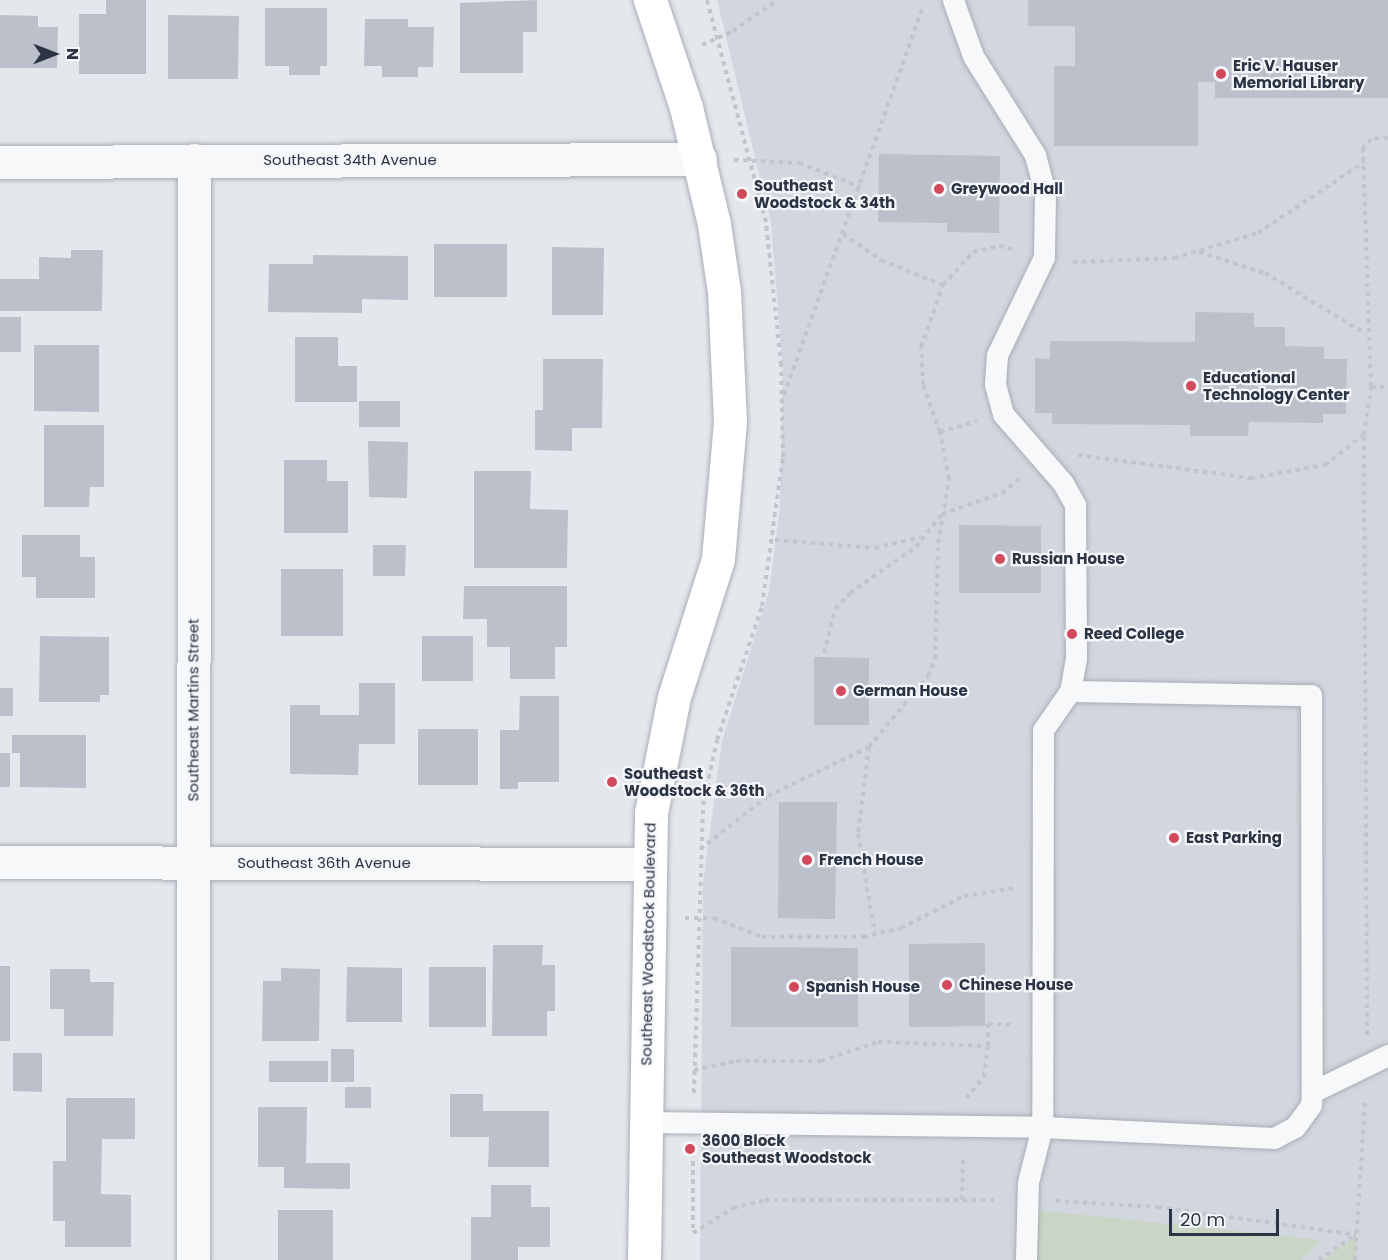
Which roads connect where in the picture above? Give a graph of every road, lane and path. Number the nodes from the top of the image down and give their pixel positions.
1 (650, 0) edge
2 (707, 0) edge
3 (778, 0) edge
4 (926, 0) edge
5 (953, 0) edge
6 (719, 39) junction
7 (669, 53) junction
8 (1388, 138) edge
9 (700, 159) junction
10 (755, 159) dead end
11 (194, 160) junction
12 (0, 162) edge
13 (1364, 162) junction
14 (860, 187) junction
15 (843, 234) junction
16 (1199, 252) junction
17 (1044, 257) junction
18 (943, 285) junction
19 (1366, 334) junction
20 (1371, 387) junction
21 (1388, 387) edge
22 (783, 399) junction
23 (1004, 414) junction
24 (940, 432) junction
25 (1364, 435) junction
26 (1043, 459) junction
27 (942, 514) junction
28 (924, 535) junction
29 (775, 540) junction
30 (824, 653) dead end
31 (1070, 691) junction
32 (869, 747) junction
33 (699, 850) junction
34 (0, 862) edge
35 (192, 863) junction
36 (647, 864) junction
37 (1043, 888) junction
38 (697, 918) junction
39 (647, 919) junction
40 (875, 934) junction
41 (1042, 1025) junction
42 (1388, 1055) edge
43 (1367, 1064) junction
44 (694, 1070) junction
45 (1312, 1092) junction
46 (645, 1122) junction
47 (694, 1122) junction
48 (1042, 1127) junction
49 (1028, 1201) junction
50 (1356, 1235) junction
51 (193, 1260) edge
52 (644, 1260) edge
53 (1026, 1260) edge
54 (1319, 1260) edge
55 (1355, 1260) edge

1 - 7 main road, Southeast Woodstock Boulevard
2 - 6 path
3 - 6 path
4 - 14 path
5 - 17 lane
6 - 7 path
6 - 22 path
7 - 9 main road, Southeast Woodstock Boulevard
8 - 13 path
9 - 11 street, Southeast 34th Avenue
9 - 36 main road, Southeast Woodstock Boulevard
10 - 14 path
11 - 12 street, Southeast 34th Avenue
11 - 35 street, Southeast Martins Street
13 - 16 path
13 - 19 path
14 - 15 path
15 - 18 path
15 - 22 path
16 - 17 path
16 - 19 path
17 - 18 path
17 - 23 lane
18 - 24 path
19 - 20 path
20 - 21 path
20 - 25 path
22 - 29 path
23 - 24 path
23 - 26 lane
24 - 27 path
25 - 26 path
25 - 43 path
26 - 27 path
26 - 31 lane
27 - 28 path
27 - 32 path
28 - 29 path
28 - 30 path
29 - 33 path
31 - 37 lane
31 - 45 lane
32 - 33 path
32 - 40 path
33 - 38 path
34 - 35 street, Southeast 36th Avenue
35 - 36 street, Southeast 36th Avenue
35 - 51 street, Southeast Martins Street
36 - 39 main road, Southeast Woodstock Boulevard
37 - 40 path
37 - 41 lane
38 - 39 path
38 - 40 path
38 - 44 path
39 - 46 main road, Southeast Woodstock Boulevard
41 - 44 path
41 - 48 lane
42 - 43 lane
43 - 45 lane
43 - 50 path
44 - 47 path
45 - 48 lane
46 - 47 lane
46 - 52 main road, Southeast Woodstock Boulevard
47 - 48 lane
47 - 49 path
48 - 49 lane
49 - 50 path
49 - 53 lane
50 - 54 path
50 - 55 path

